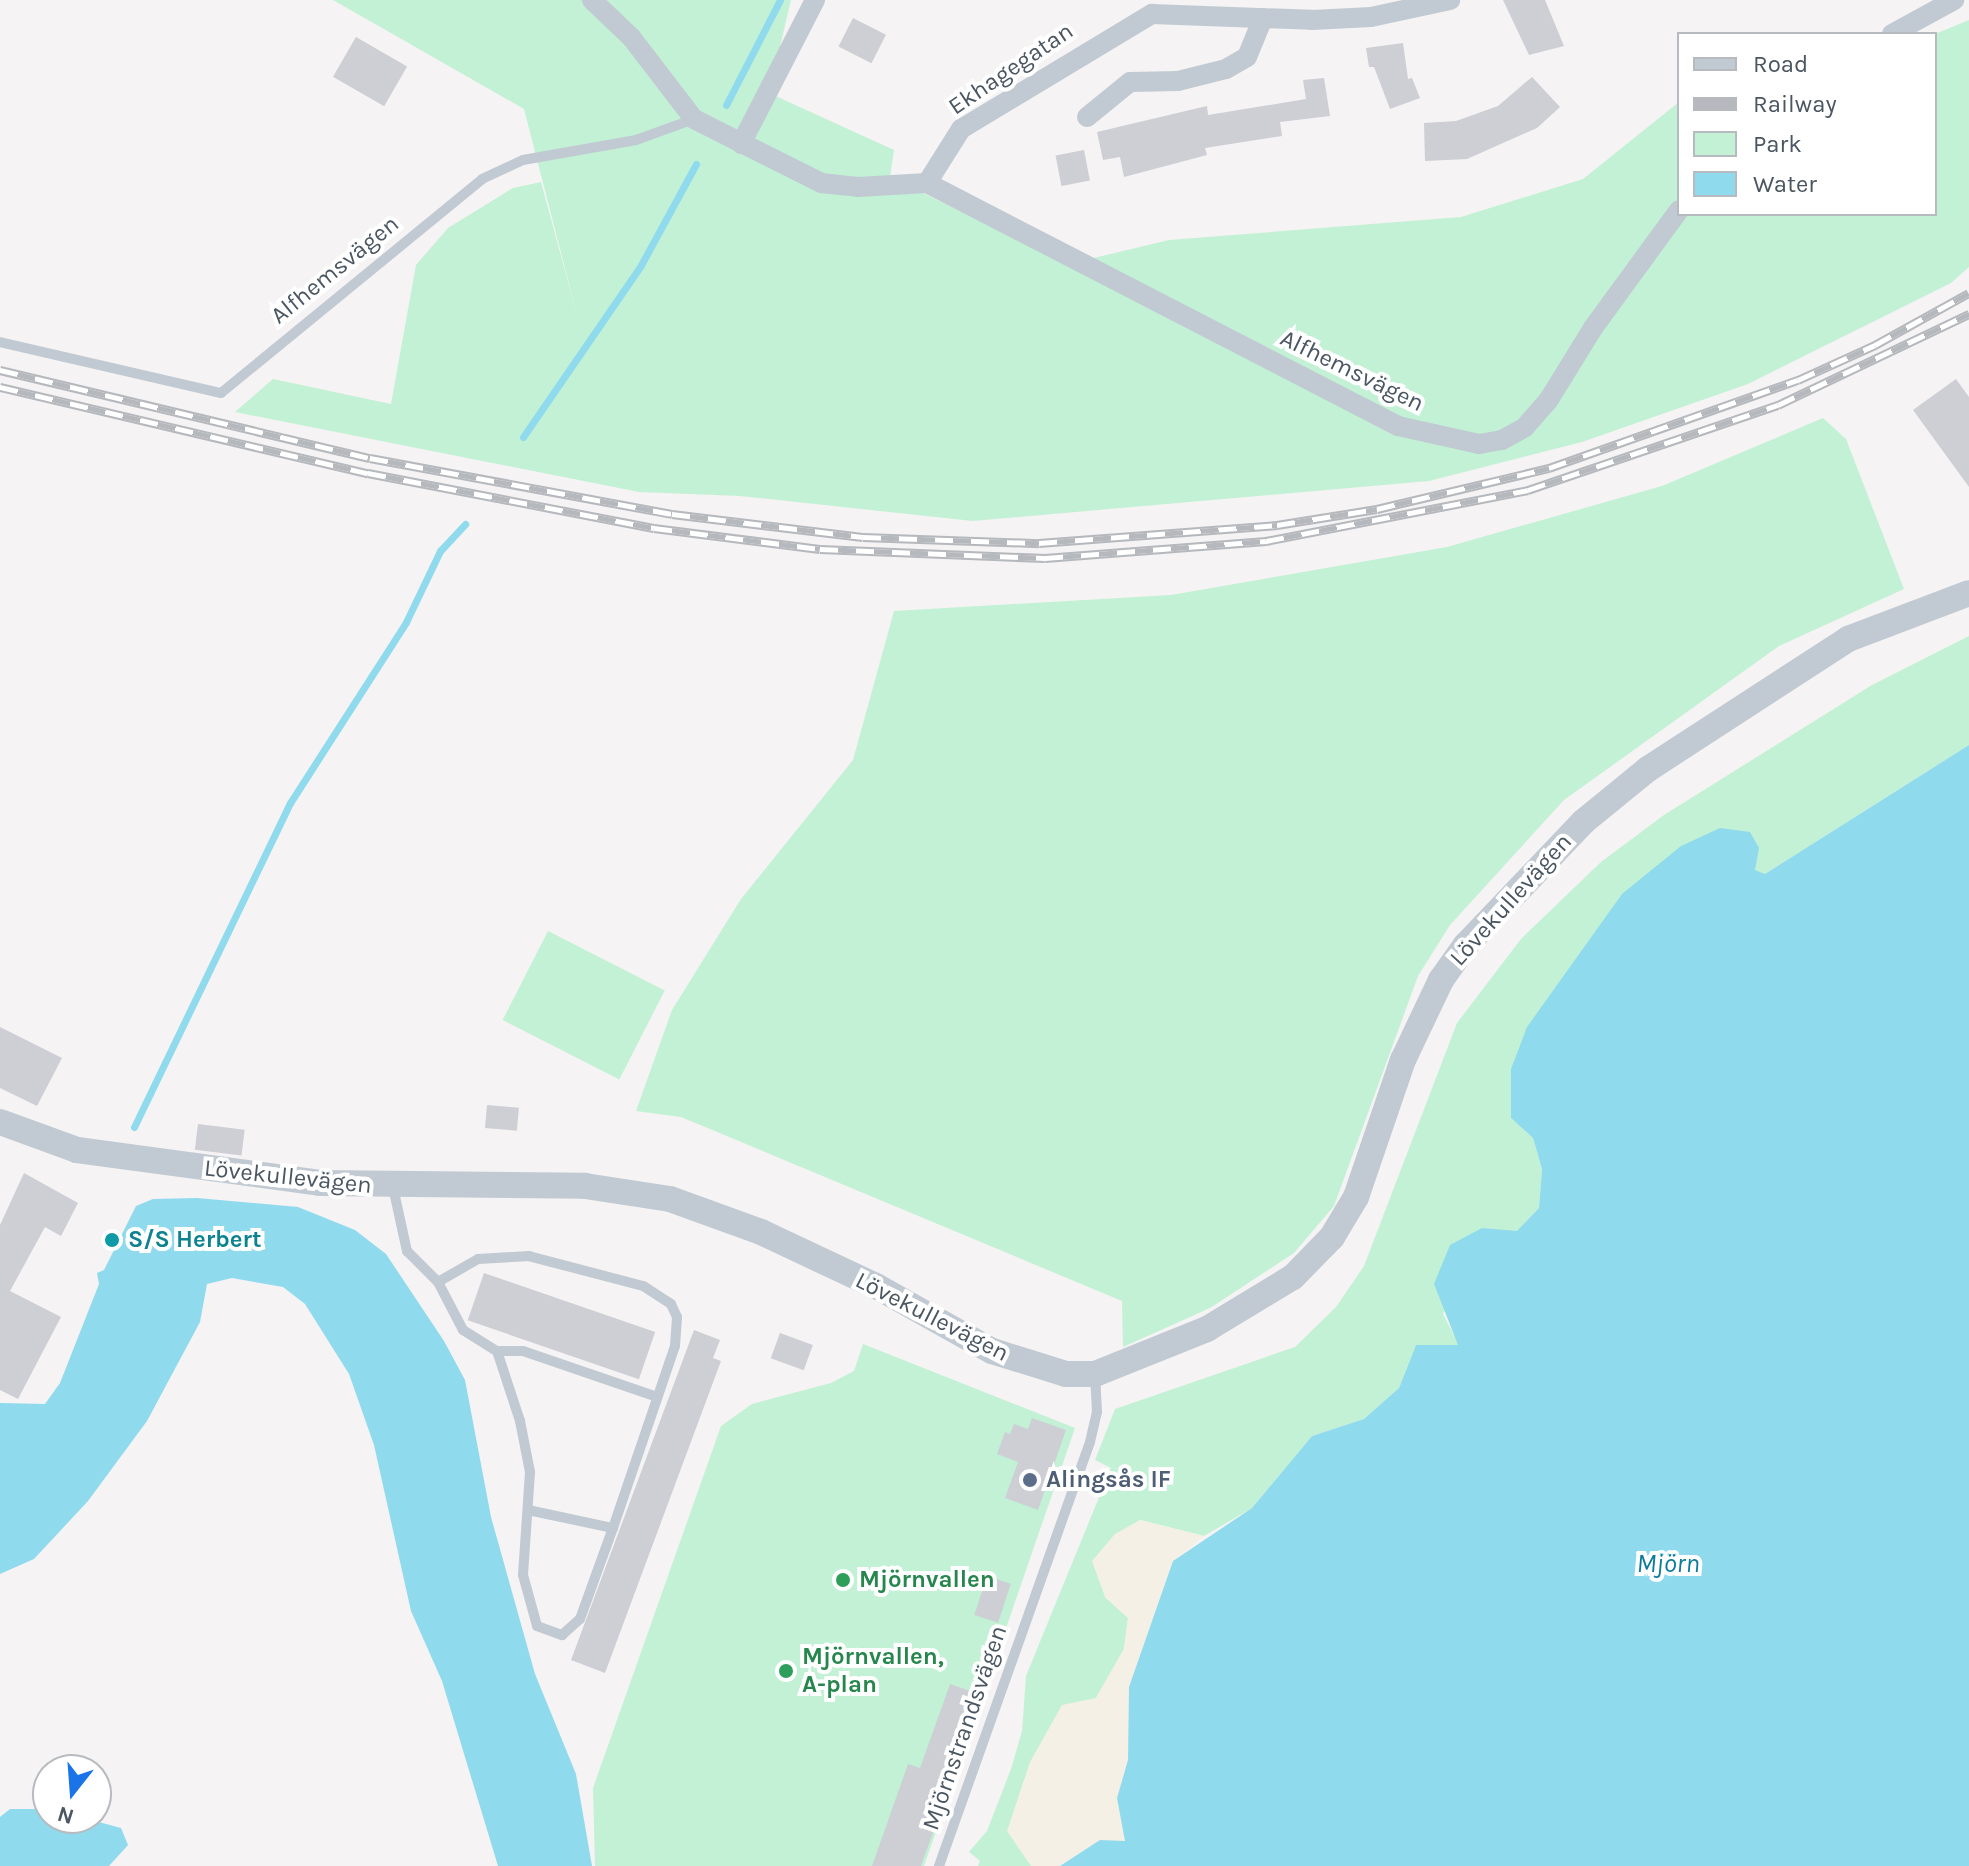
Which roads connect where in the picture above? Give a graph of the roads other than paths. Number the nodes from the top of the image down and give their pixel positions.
1 (592, 0) edge
2 (815, 0) edge
3 (1450, 0) edge
4 (1954, 0) edge
5 (1357, 8) edge
6 (1263, 18) junction
7 (1896, 32) edge
8 (1087, 117) dead end
9 (694, 119) junction
10 (741, 144) junction
11 (927, 183) junction
12 (1677, 213) edge
13 (0, 342) edge
14 (1969, 593) edge
15 (1, 1125) edge
16 (393, 1187) junction
17 (438, 1282) junction
18 (497, 1351) junction
19 (1095, 1374) junction
20 (657, 1397) junction
21 (528, 1510) junction
22 (613, 1528) junction
23 (939, 1866) edge

1 - 9 street
2 - 10 street
3 - 5 street, Ekhagegatan
4 - 7 street
5 - 6 street, Ekhagegatan
6 - 8 street
6 - 11 street, Ekhagegatan
9 - 10 street
9 - 13 lane, Alfhemsvägen
10 - 11 street
11 - 12 street, Alfhemsvägen
14 - 19 street, Lövekullevägen
15 - 16 street, Lövekullevägen
16 - 17 lane
16 - 19 street, Lövekullevägen
17 - 18 lane
17 - 20 lane
18 - 20 lane
18 - 21 lane
19 - 23 lane, Mjörnstrandsvägen
20 - 22 lane
21 - 22 lane
21 - 22 lane

